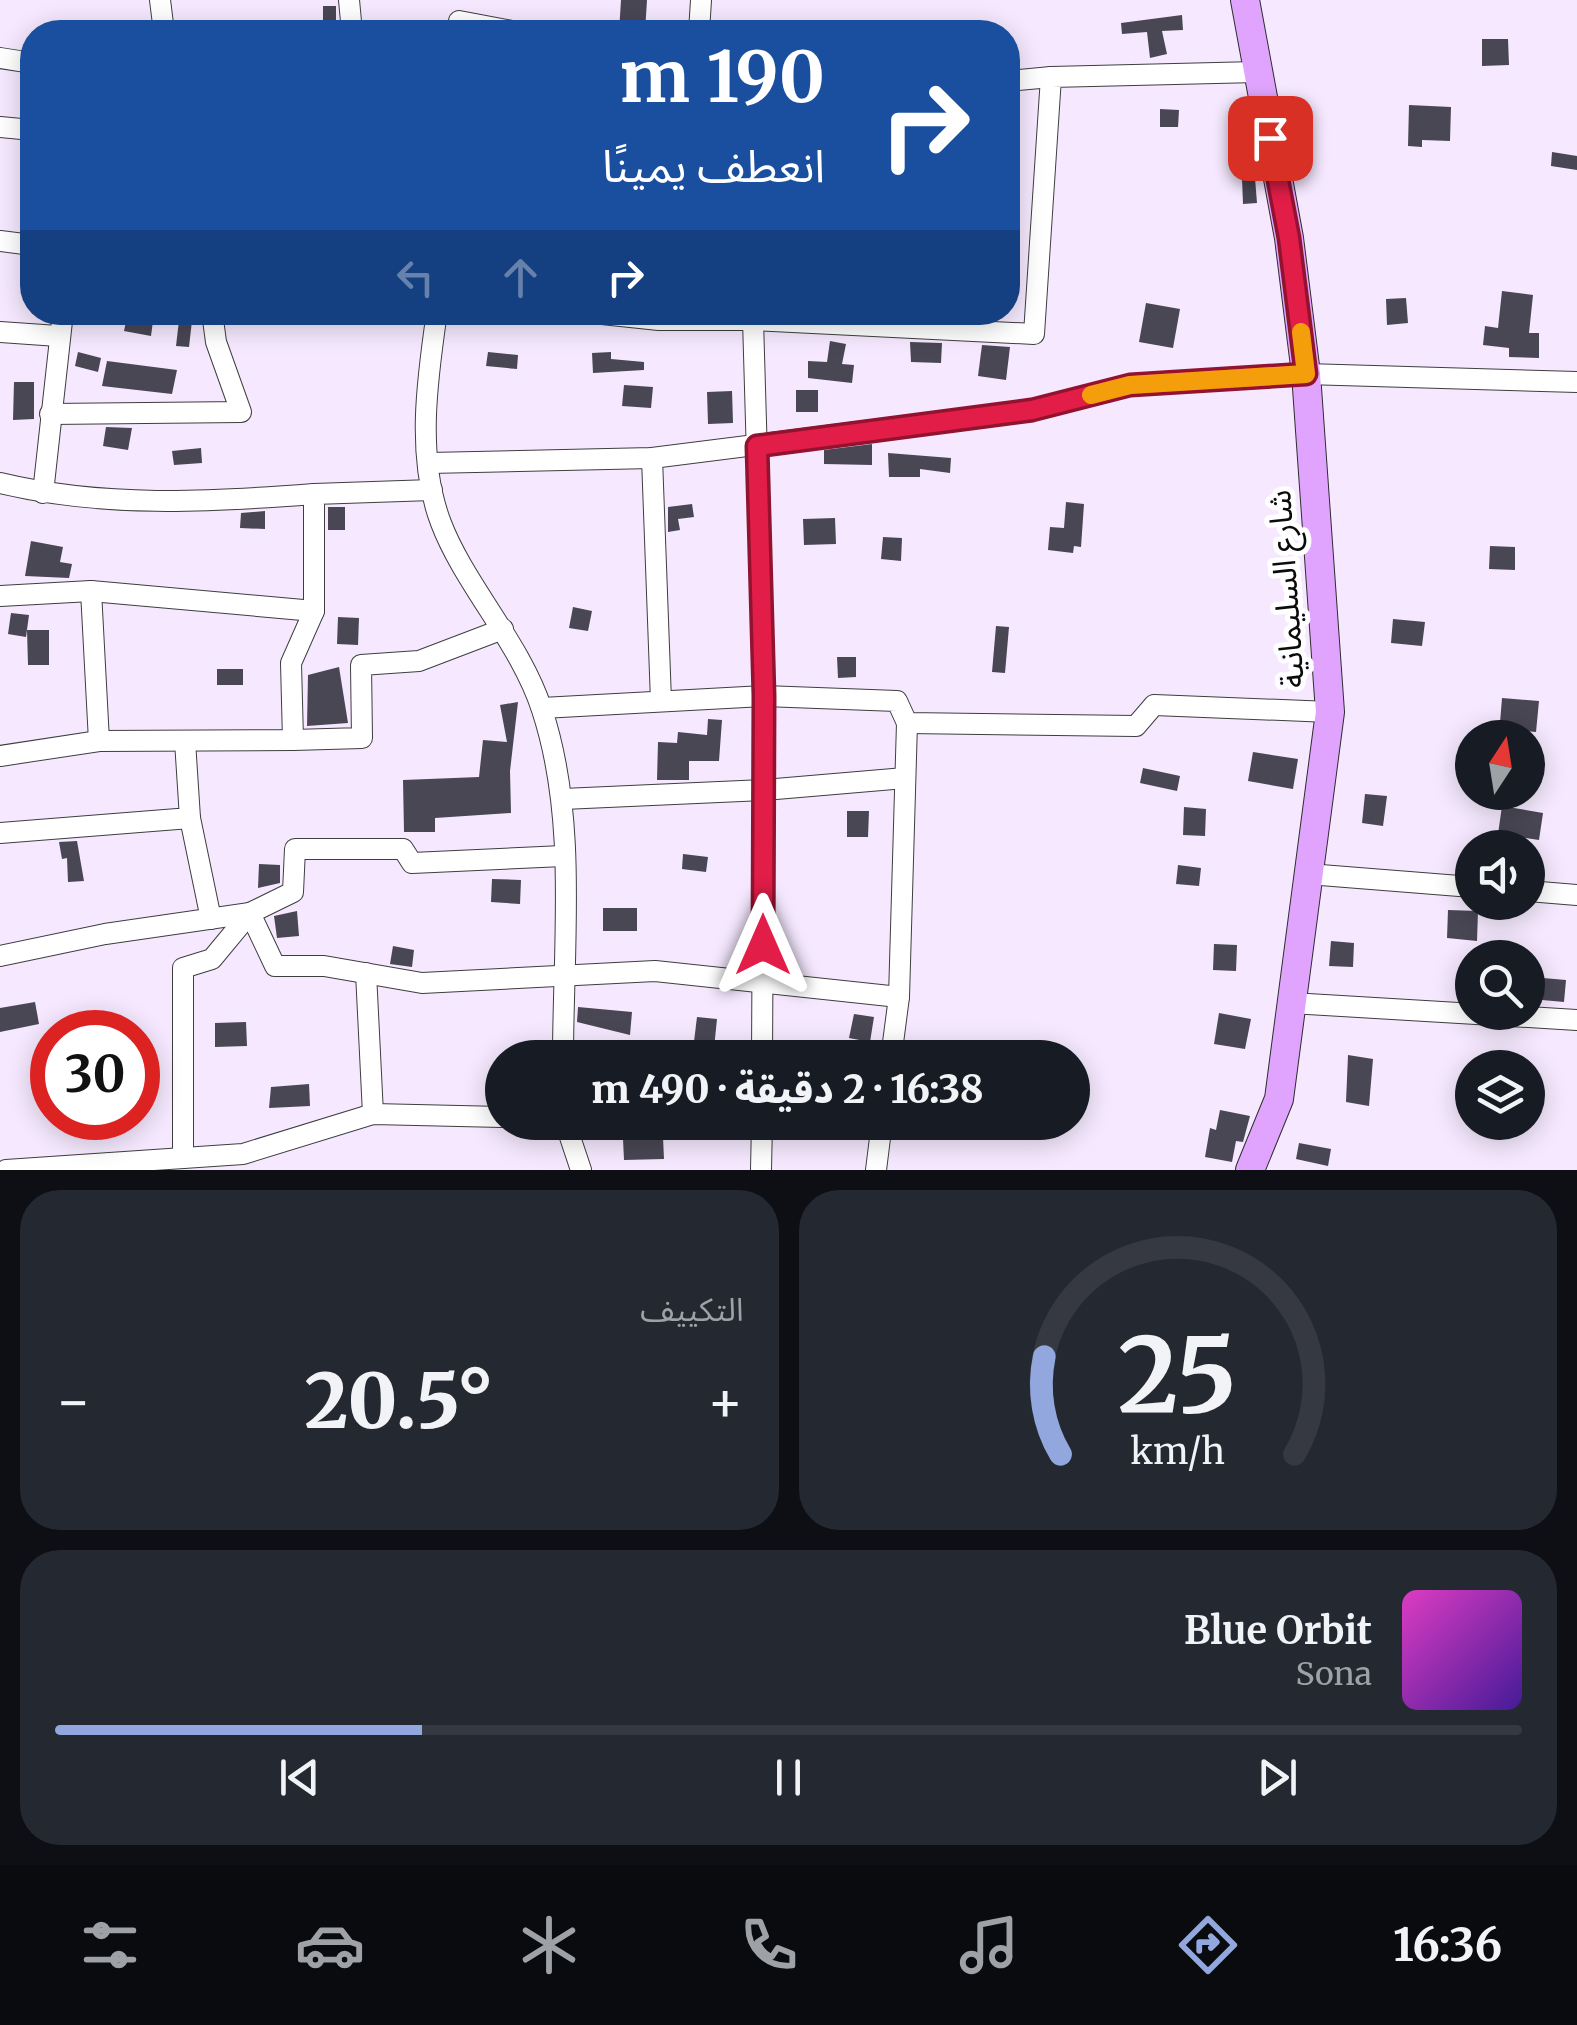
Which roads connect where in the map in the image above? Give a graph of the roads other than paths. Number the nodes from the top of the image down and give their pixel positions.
1 (1245, 0) edge
2 (1257, 72) junction
3 (1052, 77) junction
4 (1020, 79) edge
5 (60, 325) edge
6 (214, 325) edge
7 (435, 325) edge
8 (753, 325) edge
9 (951, 325) edge
10 (0, 332) edge
11 (58, 336) junction
12 (1306, 374) junction
13 (1577, 382) edge
14 (50, 414) junction
15 (757, 446) junction
16 (652, 458) junction
17 (429, 463) junction
18 (0, 483) edge
19 (432, 490) junction
20 (42, 493) junction
21 (314, 494) junction
22 (92, 591) junction
23 (0, 596) edge
24 (314, 610) junction
25 (503, 630) junction
26 (764, 696) junction
27 (661, 702) junction
28 (542, 708) junction
29 (1330, 712) junction
30 (907, 722) junction
31 (293, 740) junction
32 (186, 741) junction
33 (100, 742) junction
34 (0, 756) edge
35 (905, 778) junction
36 (764, 790) junction
37 (563, 799) junction
38 (190, 818) junction
39 (0, 833) edge
40 (563, 856) junction
41 (1308, 874) junction
42 (1455, 885) edge
43 (1545, 892) edge
44 (1577, 895) edge
45 (250, 913) junction
46 (210, 919) junction
47 (0, 956) edge
48 (366, 973) junction
49 (563, 976) junction
50 (762, 984) junction
51 (899, 998) junction
52 (1292, 1004) junction
53 (1577, 1020) edge
54 (563, 1040) edge
55 (762, 1040) edge
56 (893, 1040) edge
57 (373, 1114) junction
58 (485, 1116) edge
59 (570, 1140) edge
60 (762, 1140) edge
61 (880, 1140) edge
62 (182, 1158) junction
63 (6, 1170) edge
64 (581, 1170) edge
65 (761, 1170) edge
66 (876, 1170) edge
67 (1250, 1170) edge

1 - 2 street, شارع السليمانية
2 - 3 street
2 - 12 street, شارع السليمانية
3 - 4 street
3 - 9 street
5 - 11 street
6 - 14 street
7 - 17 street
8 - 15 street
10 - 11 street
11 - 14 street
12 - 13 street
12 - 15 street
12 - 29 street, شارع السليمانية
14 - 20 street
15 - 16 street
15 - 26 street
16 - 17 street
16 - 27 street
17 - 19 street
18 - 20 street
19 - 21 street
19 - 25 street
20 - 21 street
21 - 24 street
22 - 23 street
22 - 24 street
22 - 33 street
24 - 31 street
25 - 28 street
25 - 31 street
26 - 27 street
26 - 30 street
26 - 36 street
27 - 28 street
28 - 37 street
29 - 30 street
29 - 41 street, شارع السليمانية
30 - 35 street
31 - 32 street
32 - 33 street
32 - 38 street
33 - 34 street
35 - 36 street
35 - 51 street
36 - 37 street
36 - 50 street
37 - 40 street
38 - 39 street
38 - 46 street
40 - 45 street
40 - 49 street
41 - 42 street
41 - 52 street, شارع السليمانية
43 - 44 street
45 - 46 street
45 - 48 street
45 - 62 street
46 - 47 street
48 - 49 street
48 - 57 street
49 - 50 street
49 - 54 street
50 - 51 street
50 - 55 street
51 - 56 street
52 - 53 street
52 - 67 street, شارع السليمانية
57 - 58 street
57 - 62 street
59 - 64 street
60 - 65 street
61 - 66 street
62 - 63 street

